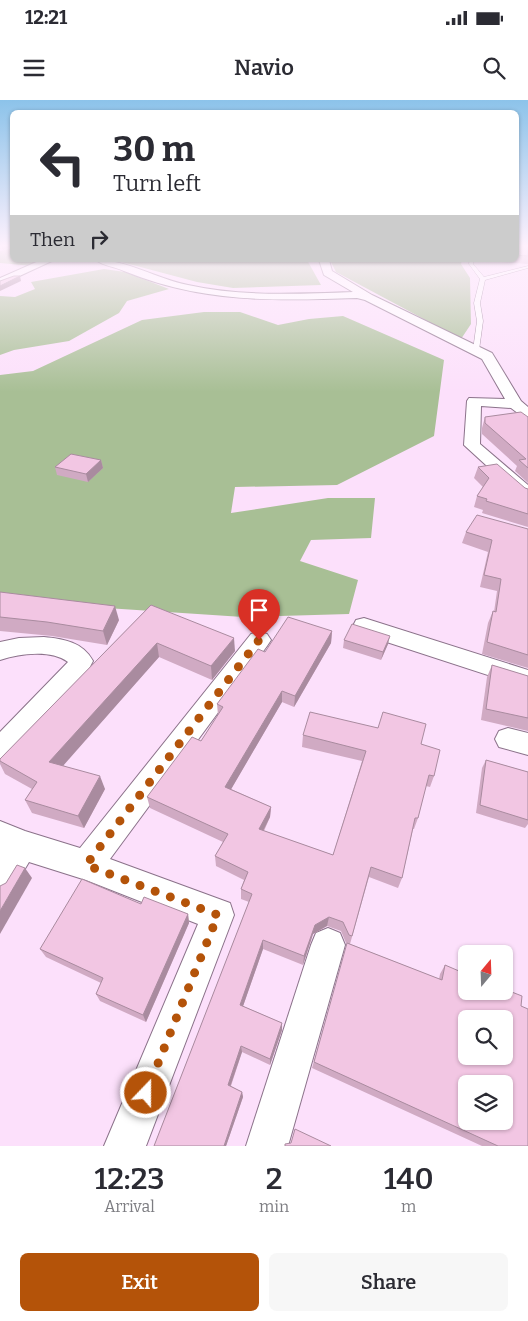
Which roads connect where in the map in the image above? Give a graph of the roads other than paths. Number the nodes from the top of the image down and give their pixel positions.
1 (221, 294) edge
2 (362, 294) edge
3 (479, 294) edge
4 (369, 298) junction
5 (476, 350) junction
6 (522, 404) edge
7 (528, 494) edge
8 (364, 626) edge
9 (259, 640) dead end
10 (0, 651) edge
11 (528, 679) edge
12 (0, 750) edge
13 (11, 840) edge
14 (86, 865) junction
15 (0, 881) edge
16 (328, 945) dead end
17 (125, 1146) edge
18 (268, 1146) edge

1 - 4 street
2 - 4 street
3 - 5 lane
4 - 5 street
5 - 6 street
6 - 7 street
8 - 11 street
9 - 14 street
10 - 12 street
13 - 14 street
13 - 15 street
14 - 17 street
16 - 18 street

